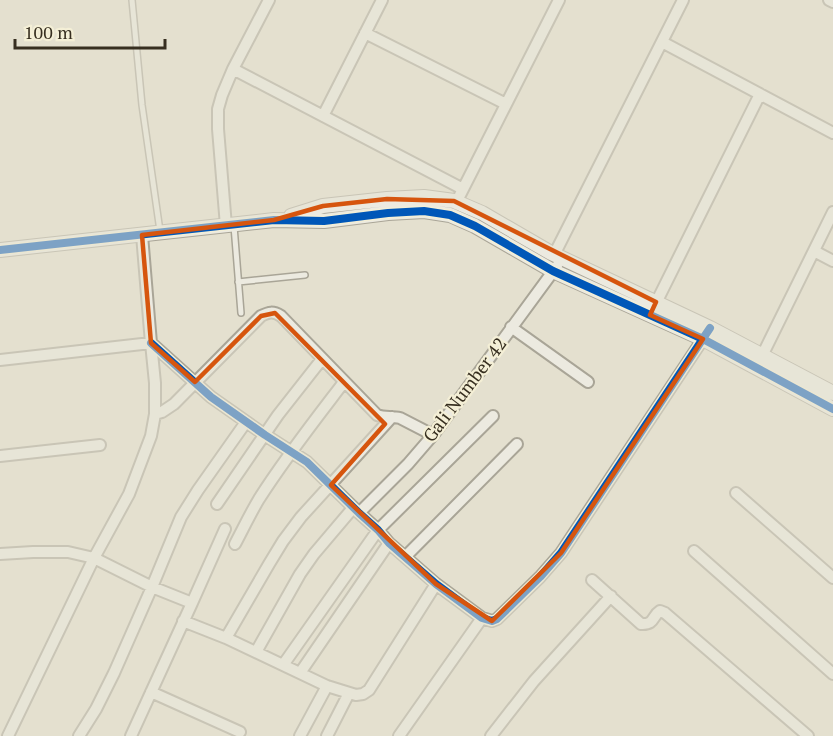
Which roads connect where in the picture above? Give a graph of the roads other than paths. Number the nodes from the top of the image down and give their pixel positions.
1 (132, 0) edge
2 (269, 0) edge
3 (382, 0) edge
4 (560, 0) edge
5 (683, 0) edge
6 (365, 33) junction
7 (662, 42) junction
8 (233, 69) junction
9 (760, 94) junction
10 (506, 104) junction
11 (323, 116) junction
12 (833, 133) edge
13 (463, 189) junction
14 (456, 202) junction
15 (833, 212) edge
16 (274, 220) junction
17 (230, 225) junction
18 (160, 233) junction
19 (142, 235) junction
20 (0, 250) edge
21 (814, 251) junction
22 (558, 257) junction
23 (833, 261) edge
24 (554, 271) junction
25 (305, 275) dead end
26 (238, 282) junction
27 (653, 308) junction
28 (241, 313) dead end
29 (511, 327) junction
30 (706, 334) junction
31 (152, 343) junction
32 (322, 359) junction
33 (0, 360) edge
34 (759, 362) junction
35 (195, 382) junction
36 (345, 382) junction
37 (588, 382) dead end
38 (833, 393) edge
39 (833, 409) edge
40 (155, 414) junction
41 (493, 416) dead end
42 (392, 417) junction
43 (246, 422) junction
44 (265, 435) junction
45 (433, 435) junction
46 (517, 444) dead end
47 (100, 446) dead end
48 (292, 452) junction
49 (0, 456) edge
50 (331, 485) junction
51 (736, 493) dead end
52 (217, 504) dead end
53 (356, 510) junction
54 (225, 528) dead end
55 (378, 530) junction
56 (389, 543) junction
57 (235, 544) dead end
58 (694, 551) dead end
59 (0, 554) edge
60 (405, 557) junction
61 (94, 558) junction
62 (833, 578) edge
63 (592, 580) dead end
64 (436, 584) junction
65 (152, 587) junction
66 (610, 596) junction
67 (192, 603) junction
68 (482, 618) junction
69 (183, 621) junction
70 (226, 638) junction
71 (256, 652) junction
72 (283, 665) junction
73 (300, 673) junction
74 (833, 674) edge
75 (327, 686) junction
76 (151, 692) junction
77 (349, 693) junction
78 (240, 732) dead end
79 (8, 736) edge
80 (79, 736) edge
81 (131, 736) edge
82 (300, 736) edge
83 (327, 736) edge
84 (399, 736) edge
85 (491, 736) edge
86 (808, 736) edge

1 - 18 lane
2 - 8 street
3 - 6 street
4 - 10 street
5 - 7 street, Gali Number 42
6 - 10 street
6 - 11 street
7 - 9 street
7 - 22 street, Gali Number 42
8 - 11 street
8 - 17 street
9 - 12 street
9 - 27 street
10 - 13 street
11 - 13 street
13 - 14 street
14 - 16 street
14 - 22 street
15 - 21 street
16 - 17 street
16 - 24 street
17 - 18 street
17 - 26 lane
18 - 19 street
19 - 20 street
19 - 31 street
21 - 23 street
21 - 34 street
22 - 24 street, Gali Number 42
22 - 27 street
24 - 27 street
24 - 29 street, Gali Number 42
25 - 26 lane
26 - 28 lane
27 - 30 street
29 - 37 street
29 - 45 street, Gali Number 42
30 - 34 street
30 - 68 street
31 - 33 street
31 - 35 street
31 - 40 street
32 - 35 street
32 - 36 street
32 - 44 street
34 - 38 street
34 - 39 street
35 - 40 street
35 - 43 street
36 - 42 street
36 - 48 street
40 - 61 street
41 - 55 street
42 - 45 street
42 - 50 street
43 - 44 street
43 - 65 street
44 - 48 street
44 - 52 street
45 - 53 street, Gali Number 42
46 - 60 street
47 - 49 street
48 - 50 street
48 - 57 street
50 - 53 street
50 - 70 street
51 - 62 street
53 - 55 street
53 - 71 street, Gali Number 42
54 - 67 street
55 - 56 street
55 - 72 street
56 - 60 street
56 - 73 street
58 - 74 street
59 - 61 street
60 - 64 street
61 - 65 street
61 - 79 street
63 - 66 street
64 - 68 street
64 - 77 street
65 - 67 street
65 - 80 street
66 - 85 street
66 - 86 street
67 - 69 street
68 - 84 street
69 - 70 street
69 - 76 street
70 - 71 street
71 - 72 street
72 - 73 street
73 - 75 street
75 - 77 street
75 - 82 street
76 - 78 street
76 - 81 street
77 - 83 street

